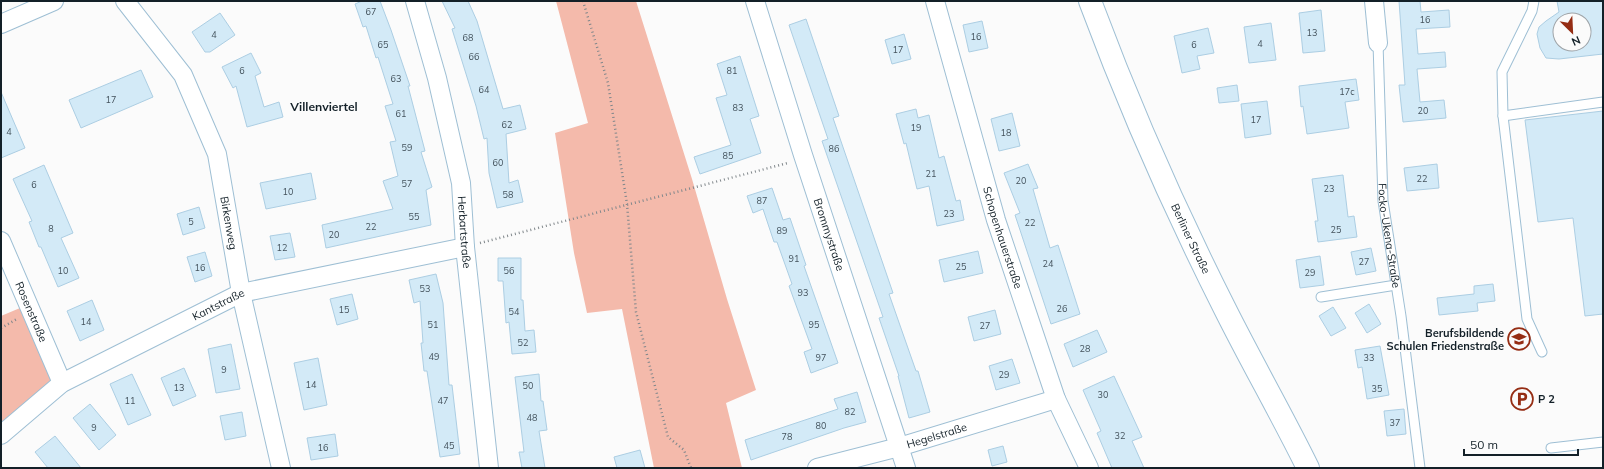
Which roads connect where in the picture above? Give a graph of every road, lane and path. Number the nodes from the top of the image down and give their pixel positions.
1 (54, 1) edge
2 (125, 1) edge
3 (415, 1) edge
4 (583, 1) edge
5 (755, 1) edge
6 (934, 1) edge
7 (1090, 1) edge
8 (1374, 1) edge
9 (1534, 1) edge
10 (1, 24) edge
11 (1378, 43) joint
12 (1603, 102) edge
13 (1503, 116) junction
14 (803, 155) junction
15 (627, 204) junction
16 (1, 241) edge
17 (465, 247) junction
18 (1396, 285) junction
19 (241, 293) junction
20 (1321, 297) dead end
21 (1542, 352) dead end
22 (62, 383) junction
23 (1056, 399) junction
24 (1, 435) edge
25 (1603, 442) edge
26 (900, 447) junction
27 (1551, 448) dead end
28 (281, 468) edge
29 (489, 468) edge
30 (691, 468) edge
31 (817, 468) edge
32 (906, 468) edge
33 (1089, 468) edge
34 (1308, 468) edge
35 (1420, 468) edge

1 - 10 street
2 - 19 street, Birkenweg
3 - 17 street, Herbartstraße
4 - 15 path
5 - 14 street, Brommystraße
6 - 23 street, Schopenhauerstraße
7 - 34 main road, Berliner Straße
8 - 11 street, Focko-Ukena-Straße
9 - 13 lane
11 - 18 lane, Focko-Ukena-Straße
12 - 13 lane
13 - 21 lane
14 - 15 path
14 - 26 street, Brommystraße
15 - 17 path
15 - 30 path
16 - 22 street, Rosenstraße
17 - 19 street, Kantstraße
17 - 29 street, Herbartstraße
18 - 20 lane
18 - 35 lane, Focko-Ukena-Straße
19 - 22 street, Kantstraße
19 - 28 street, Birkenweg
22 - 24 street, Kantstraße
23 - 26 street, Hegelstraße
23 - 33 street, Schopenhauerstraße
25 - 27 lane
26 - 31 street, Hegelstraße
26 - 32 street, Brommystraße

